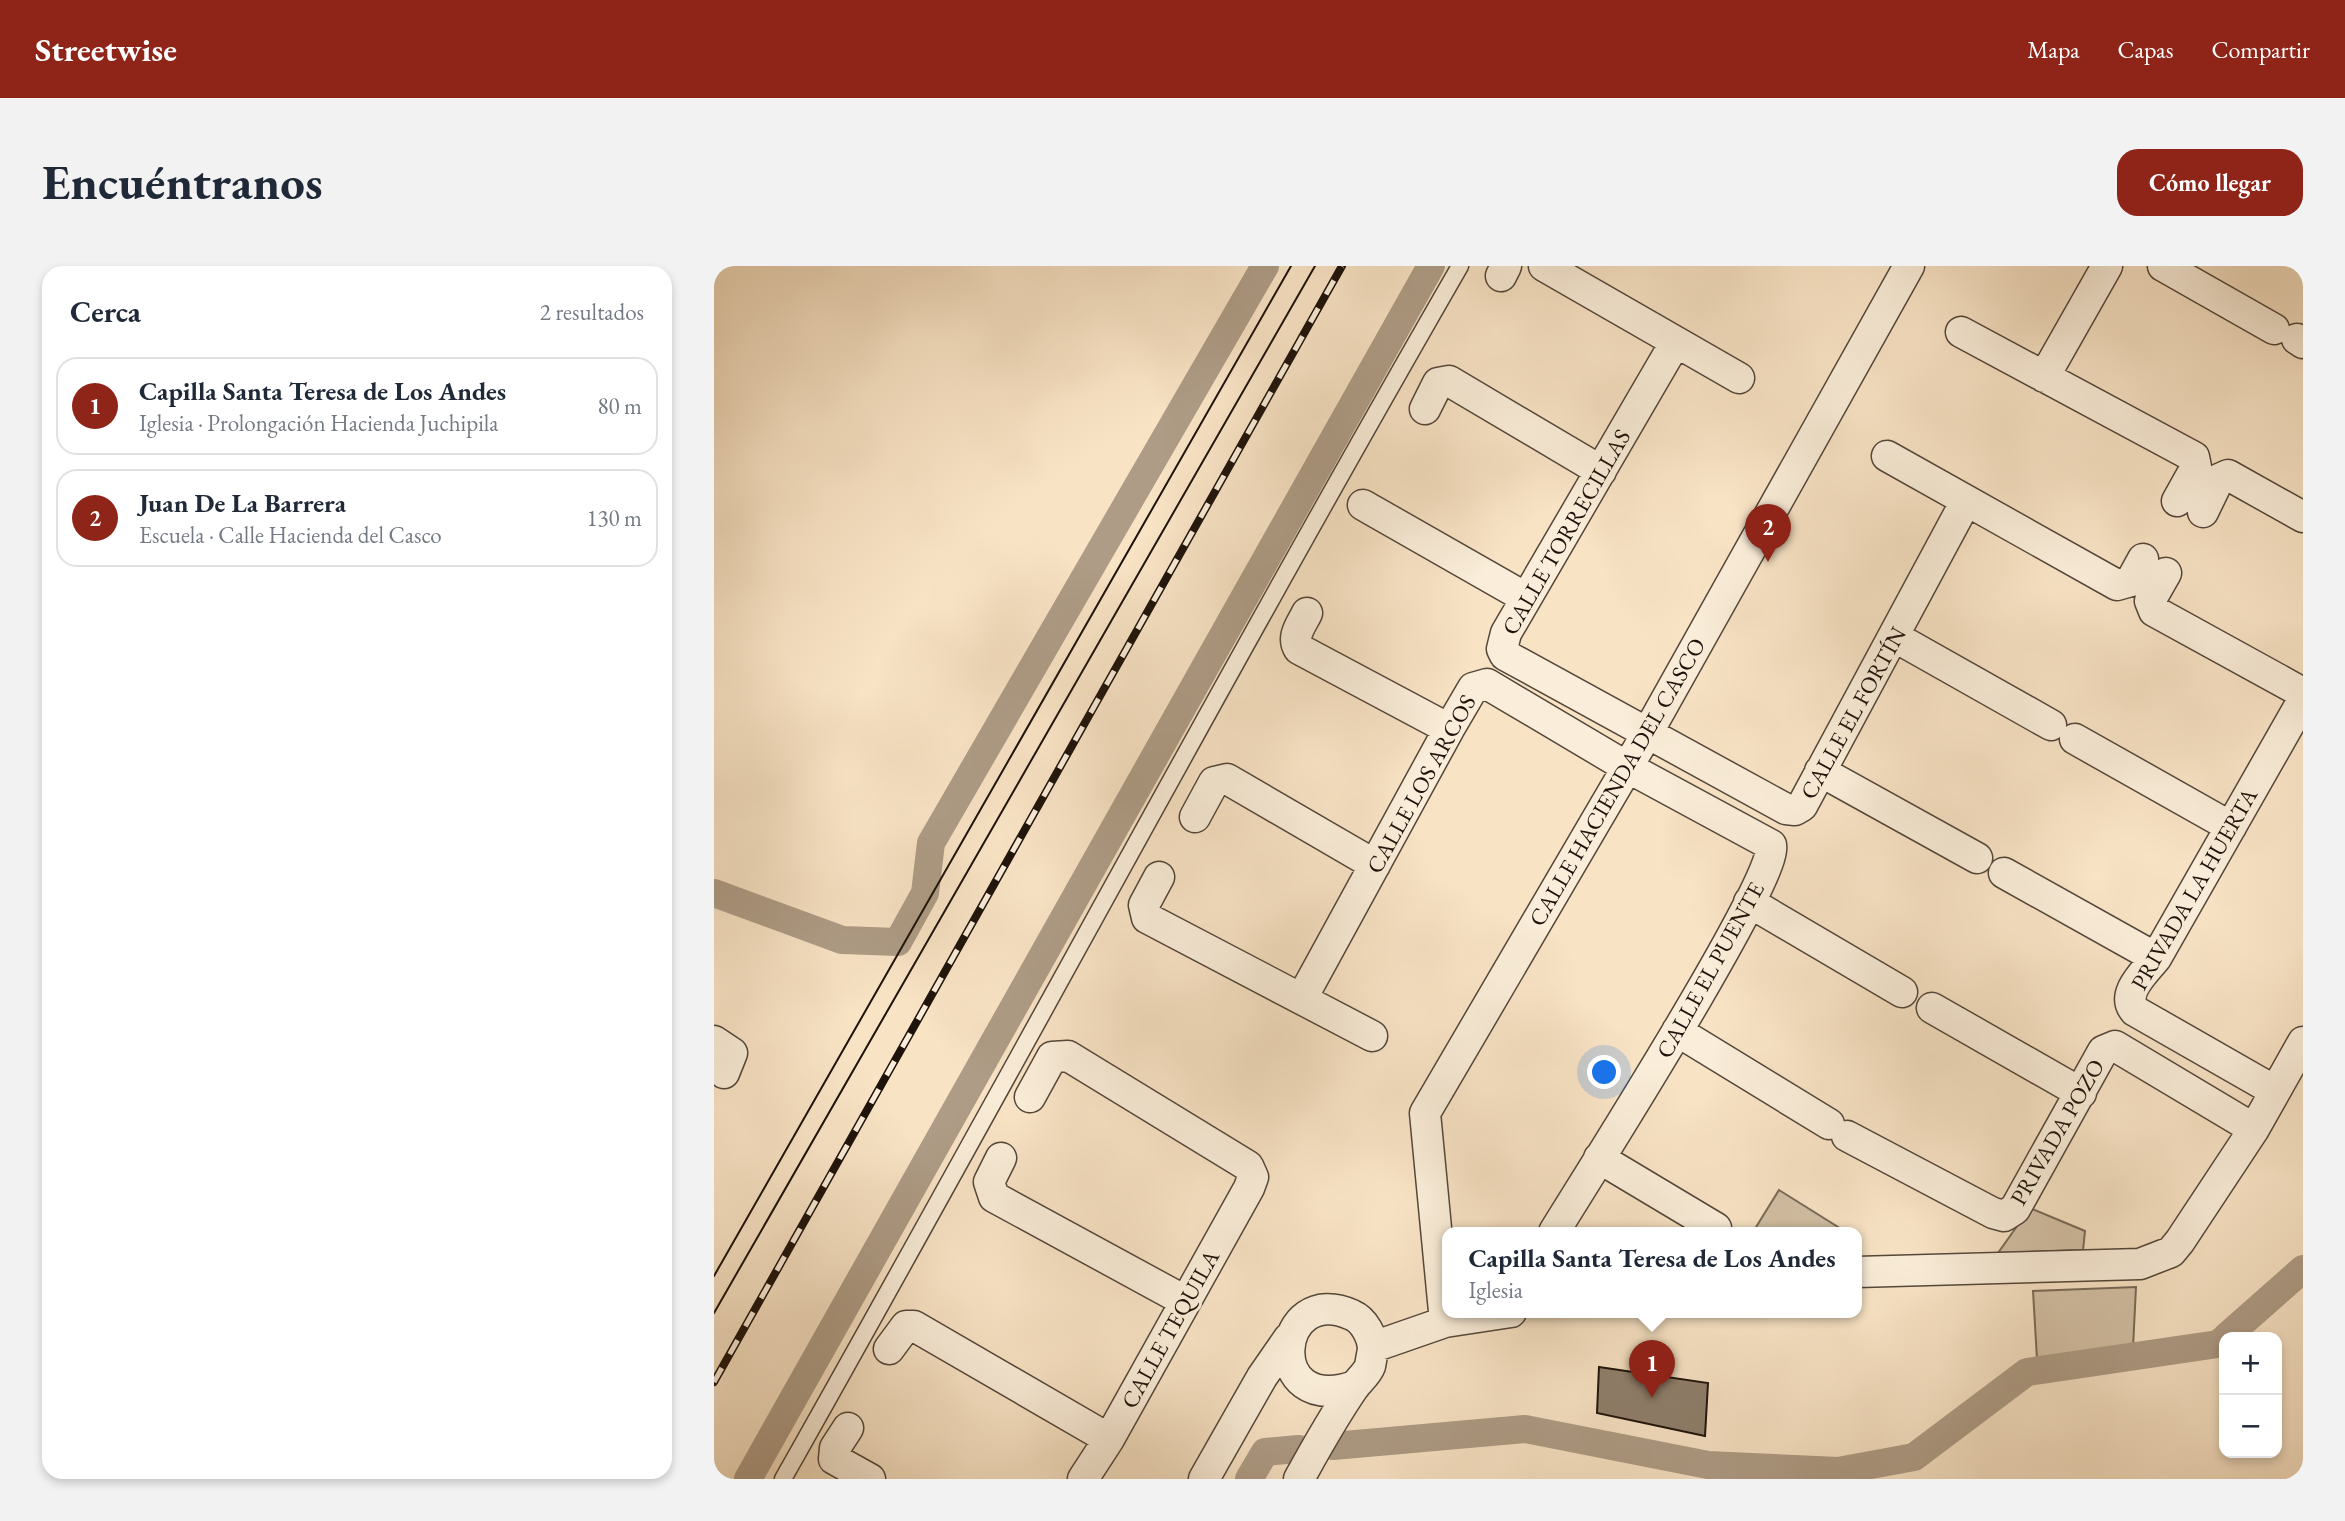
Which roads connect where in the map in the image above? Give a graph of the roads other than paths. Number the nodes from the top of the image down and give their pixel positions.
1 (1460, 266) edge
2 (1544, 266) edge
3 (1909, 266) edge
4 (2107, 266) edge
5 (2163, 266) edge
6 (1961, 332) dead end
7 (2291, 337) edge
8 (1675, 342) junction
9 (2044, 377) junction
10 (1739, 378) dead end
11 (1425, 409) dead end
12 (1887, 456) dead end
13 (1601, 471) junction
14 (1966, 501) junction
15 (1363, 505) dead end
16 (2303, 517) edge
17 (1525, 598) junction
18 (1307, 613) dead end
19 (1895, 637) junction
20 (2303, 693) edge
21 (2303, 700) edge
22 (1449, 729) junction
23 (1648, 732) junction
24 (1627, 767) junction
25 (1820, 771) junction
26 (1195, 817) dead end
27 (2231, 827) junction
28 (1977, 858) dead end
29 (1375, 866) junction
30 (2004, 873) dead end
31 (1159, 877) dead end
32 (1749, 902) junction
33 (2156, 958) junction
34 (1902, 992) dead end
35 (1302, 998) junction
36 (1932, 1008) dead end
37 (1677, 1031) junction
38 (1372, 1035) dead end
39 (714, 1041) edge
40 (2303, 1042) edge
41 (724, 1073) dead end
42 (2275, 1091) junction
43 (2081, 1093) junction
44 (1030, 1097) dead end
45 (2254, 1129) junction
46 (1001, 1158) dead end
47 (1599, 1158) junction
48 (1557, 1227) edge
49 (1714, 1227) edge
50 (1862, 1272) edge
51 (1442, 1291) edge
52 (1185, 1301) junction
53 (1445, 1318) edge
54 (1471, 1318) edge
55 (1445, 1322) junction
56 (1289, 1338) junction
57 (1373, 1348) junction
58 (889, 1349) dead end
59 (1355, 1386) junction
60 (848, 1428) dead end
61 (1109, 1439) junction
62 (783, 1479) edge
63 (870, 1479) edge
64 (1083, 1479) edge
65 (1204, 1479) edge
66 (1299, 1479) edge

1 - 62 lane
2 - 8 street
3 - 23 street, CALLE HACIENDA DEL CASCO
4 - 9 street
5 - 7 street
6 - 9 street
8 - 10 street
8 - 13 street, CALLE TORRECILLAS
9 - 16 street
11 - 13 street
12 - 14 street
13 - 17 street, CALLE TORRECILLAS
14 - 19 street, CALLE EL FORTÍN
14 - 20 street
15 - 17 street
17 - 23 street, CALLE TORRECILLAS
18 - 22 street
19 - 25 street, CALLE EL FORTÍN
19 - 27 street
21 - 27 street, PRIVADA LA HUERTA
22 - 24 street, CALLE LOS ARCOS
22 - 29 street, CALLE LOS ARCOS
23 - 24 street, CALLE HACIENDA DEL CASCO
23 - 25 street, CALLE EL FORTÍN
24 - 32 street, CALLE EL PUENTE
24 - 51 street, CALLE HACIENDA DEL CASCO
25 - 28 street
26 - 29 street
27 - 33 street, PRIVADA LA HUERTA
29 - 35 street, CALLE LOS ARCOS
30 - 33 street
31 - 35 street
32 - 34 street
32 - 37 street, CALLE EL PUENTE
33 - 42 street, PRIVADA LA HUERTA
35 - 38 street
36 - 43 street
37 - 43 street, PRIVADA POZO
37 - 47 street, CALLE EL PUENTE
39 - 41 street
40 - 42 street
42 - 45 street
43 - 45 street, PRIVADA POZO
44 - 52 street, CALLE TEQUILA
45 - 50 street
46 - 52 street
47 - 48 street, CALLE EL PUENTE
47 - 49 street
52 - 61 street, CALLE TEQUILA
53 - 55 street, CALLE HACIENDA DEL CASCO
54 - 55 street
55 - 57 street
56 - 57 street
56 - 59 street
56 - 65 street
57 - 59 street
58 - 61 street
59 - 66 street
60 - 63 street
61 - 64 street, CALLE TEQUILA

